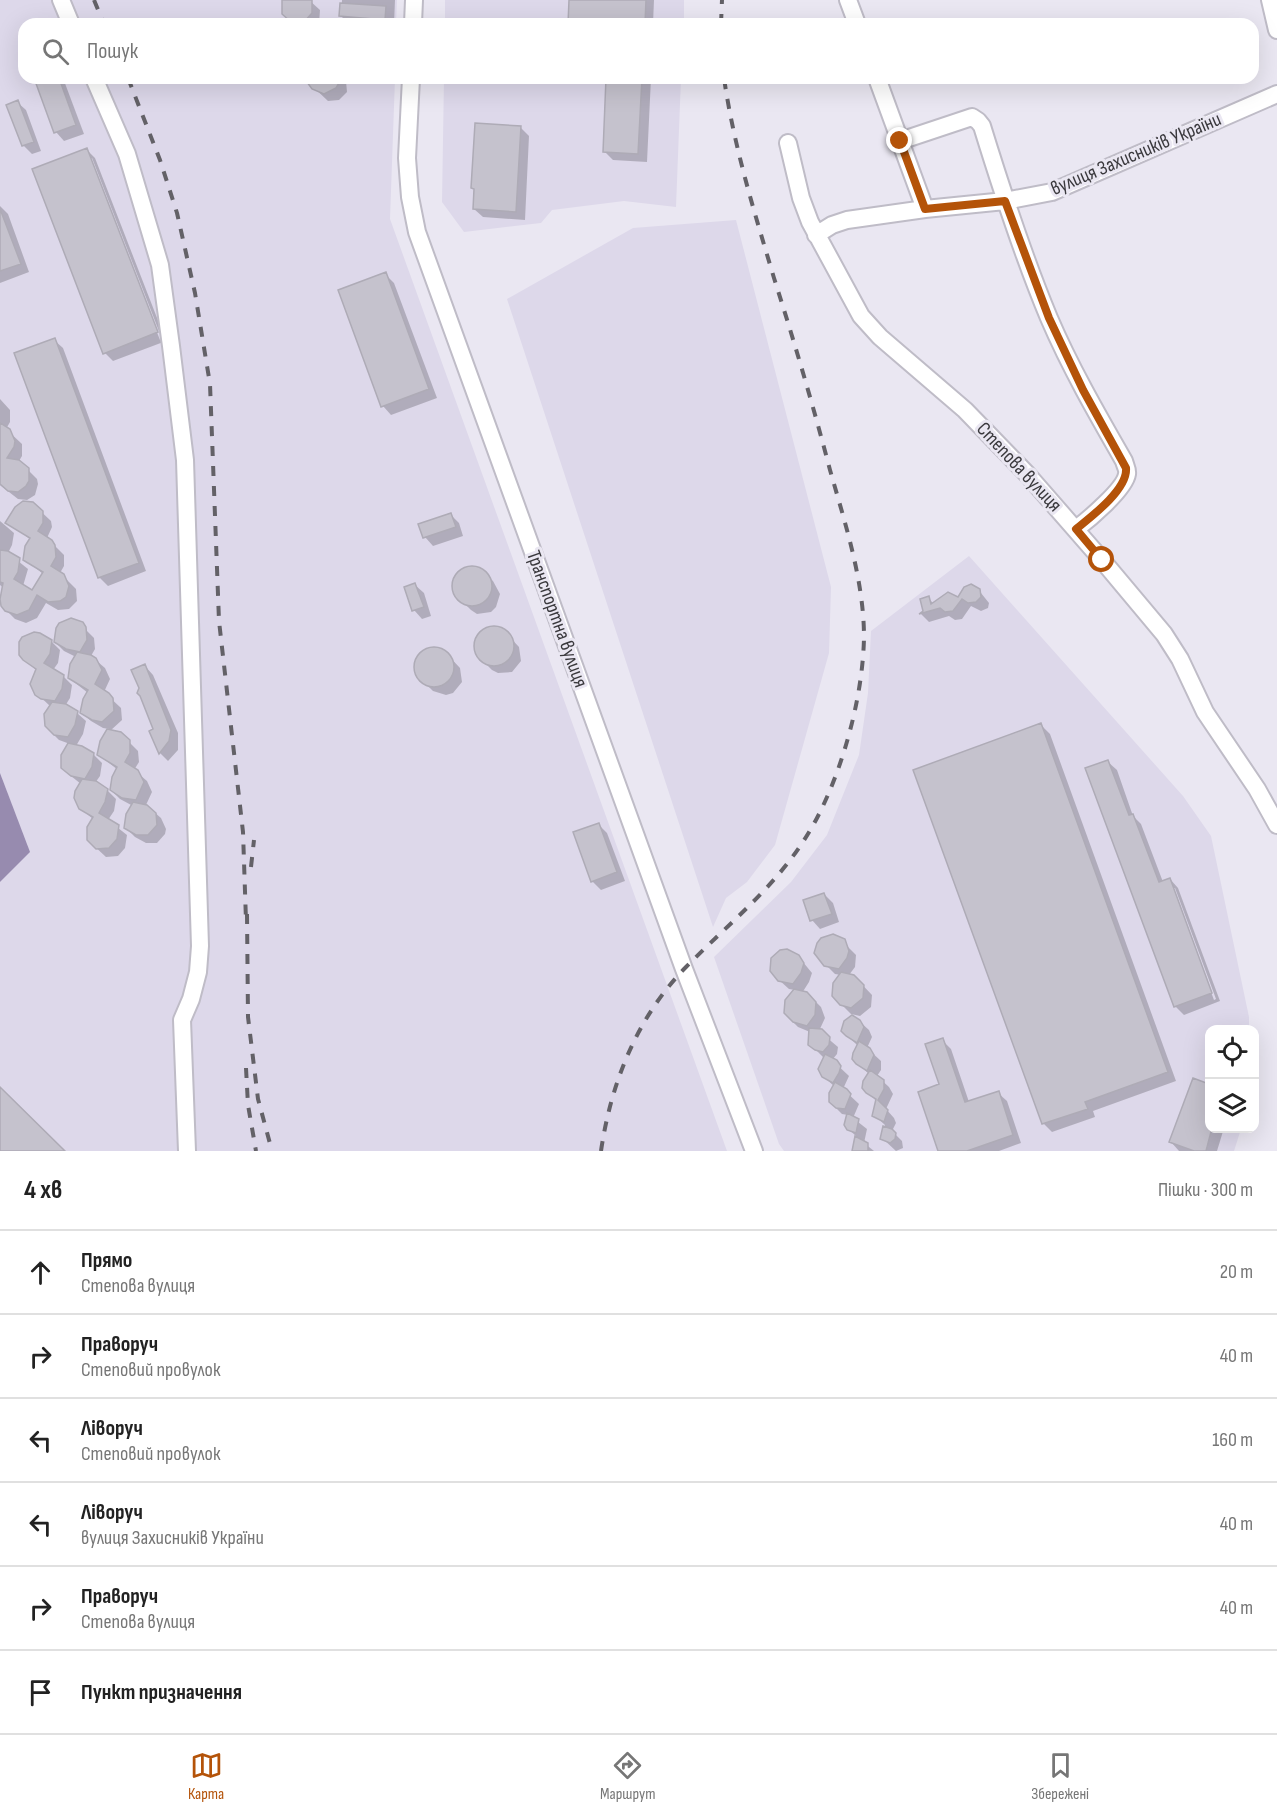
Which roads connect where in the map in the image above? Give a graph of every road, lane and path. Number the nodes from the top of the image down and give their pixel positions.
1 (61, 0) edge
2 (414, 0) edge
3 (848, 0) edge
4 (1270, 0) edge
5 (68, 18) edge
6 (413, 18) edge
7 (855, 18) edge
8 (1277, 30) edge
9 (97, 84) edge
10 (411, 84) edge
11 (879, 84) edge
12 (1277, 94) edge
13 (900, 141) junction
14 (788, 143) dead end
15 (1005, 201) junction
16 (925, 209) junction
17 (816, 235) junction
18 (1076, 529) junction
19 (1277, 825) edge
20 (187, 1151) edge
21 (754, 1151) edge

1 - 5 street
2 - 6 street
3 - 7 street
4 - 8 street
9 - 20 street
10 - 21 street, Транспортна вулиця
11 - 13 street
12 - 15 street, вулиця Захисників України
13 - 15 street
13 - 16 street
14 - 17 street, Степова вулиця
15 - 16 street, вулиця Захисників України
15 - 18 street
16 - 17 street, вулиця Захисників України
17 - 18 street, Степова вулиця
18 - 19 street, Степова вулиця

